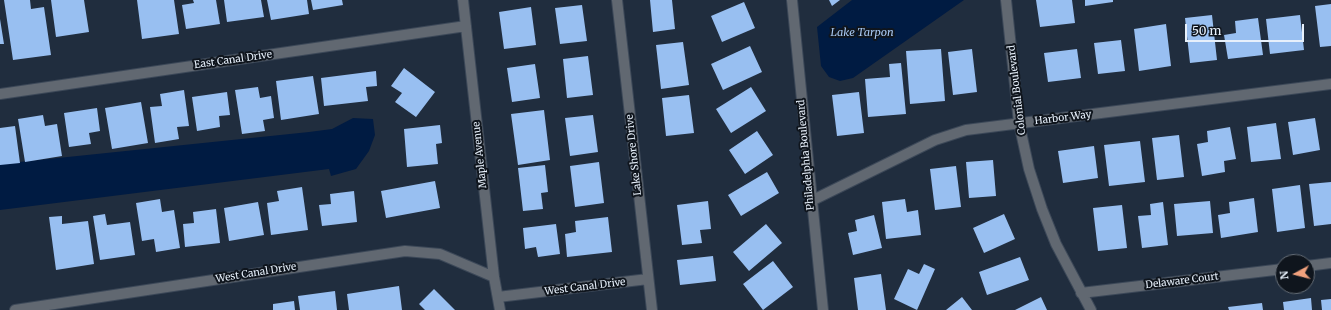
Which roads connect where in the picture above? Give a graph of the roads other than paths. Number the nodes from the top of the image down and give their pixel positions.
1 (463, 0) edge
2 (617, 0) edge
3 (792, 0) edge
4 (1006, 0) edge
5 (466, 26) junction
6 (1331, 84) edge
7 (0, 94) edge
8 (1019, 123) junction
9 (811, 202) junction
10 (1331, 263) edge
11 (1315, 265) edge
12 (1275, 270) edge
13 (494, 277) junction
14 (648, 279) junction
15 (1082, 293) junction
16 (498, 297) junction
17 (15, 310) edge
18 (500, 310) edge
19 (652, 310) edge
20 (822, 310) edge
21 (1091, 310) edge

1 - 5 street, Maple Avenue
2 - 14 street, Lake Shore Drive
3 - 9 street, Philadelphia Boulevard
4 - 8 street, Colonial Boulevard
5 - 7 street, East Canal Drive
5 - 13 street, Maple Avenue
6 - 8 street, Harbor Way
8 - 9 street, Harbor Way
8 - 15 street, Colonial Boulevard
9 - 20 street, Philadelphia Boulevard
10 - 11 street
12 - 15 street, Delaware Court
13 - 16 street, Maple Avenue
13 - 17 street, West Canal Drive
14 - 16 street, West Canal Drive
14 - 19 street, Lake Shore Drive
15 - 21 street, Colonial Boulevard
16 - 18 street, Maple Avenue

